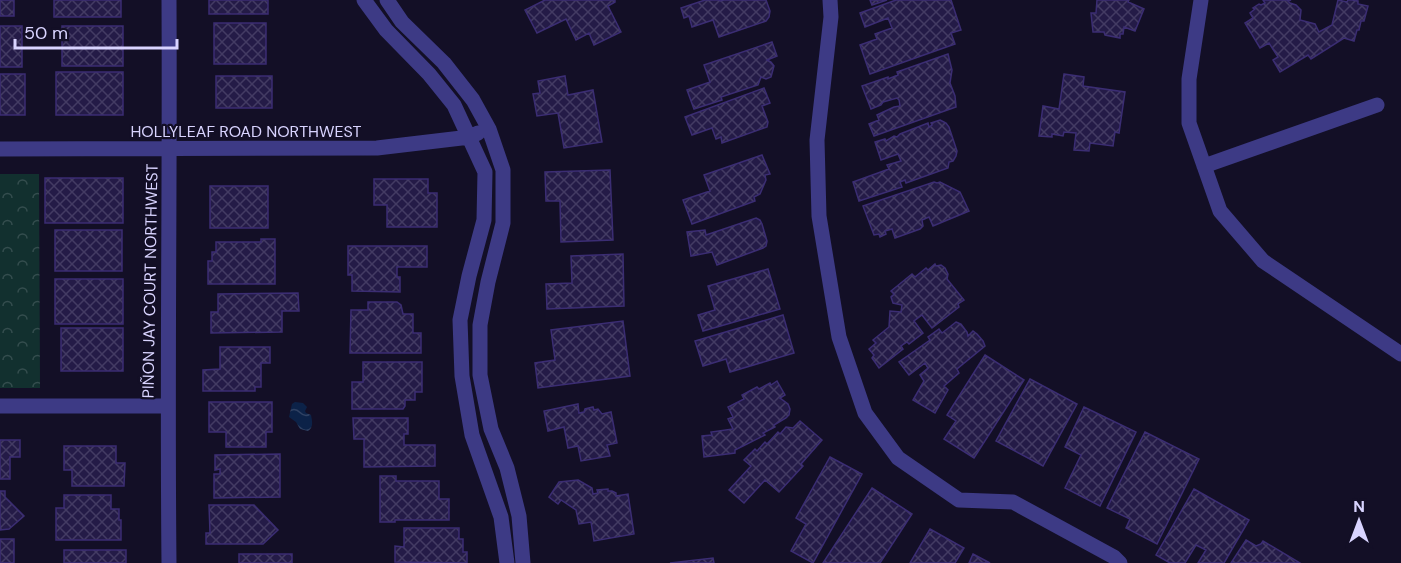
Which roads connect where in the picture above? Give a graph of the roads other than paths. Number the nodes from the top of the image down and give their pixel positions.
1 (169, 0) edge
2 (364, 0) edge
3 (830, 0) edge
4 (1201, 0) edge
5 (392, 2) edge
6 (1377, 105) dead end
7 (489, 129) junction
8 (470, 137) junction
9 (170, 148) junction
10 (0, 149) edge
11 (1204, 166) junction
12 (1401, 354) edge
13 (0, 406) edge
14 (167, 406) junction
15 (169, 563) edge
16 (507, 563) edge
17 (523, 563) edge
18 (1120, 563) edge

1 - 9 street, PIÑON JAY COURT NORTHWEST
2 - 8 street
3 - 18 street
4 - 11 street
5 - 7 street
6 - 11 street
7 - 8 street, HOLLYLEAF ROAD NORTHWEST
7 - 17 street
8 - 9 street, HOLLYLEAF ROAD NORTHWEST
8 - 16 street
9 - 10 street, HOLLYLEAF ROAD NORTHWEST
9 - 14 street, PIÑON JAY COURT NORTHWEST
11 - 12 street
13 - 14 street
14 - 15 street, PIÑON JAY COURT NORTHWEST

